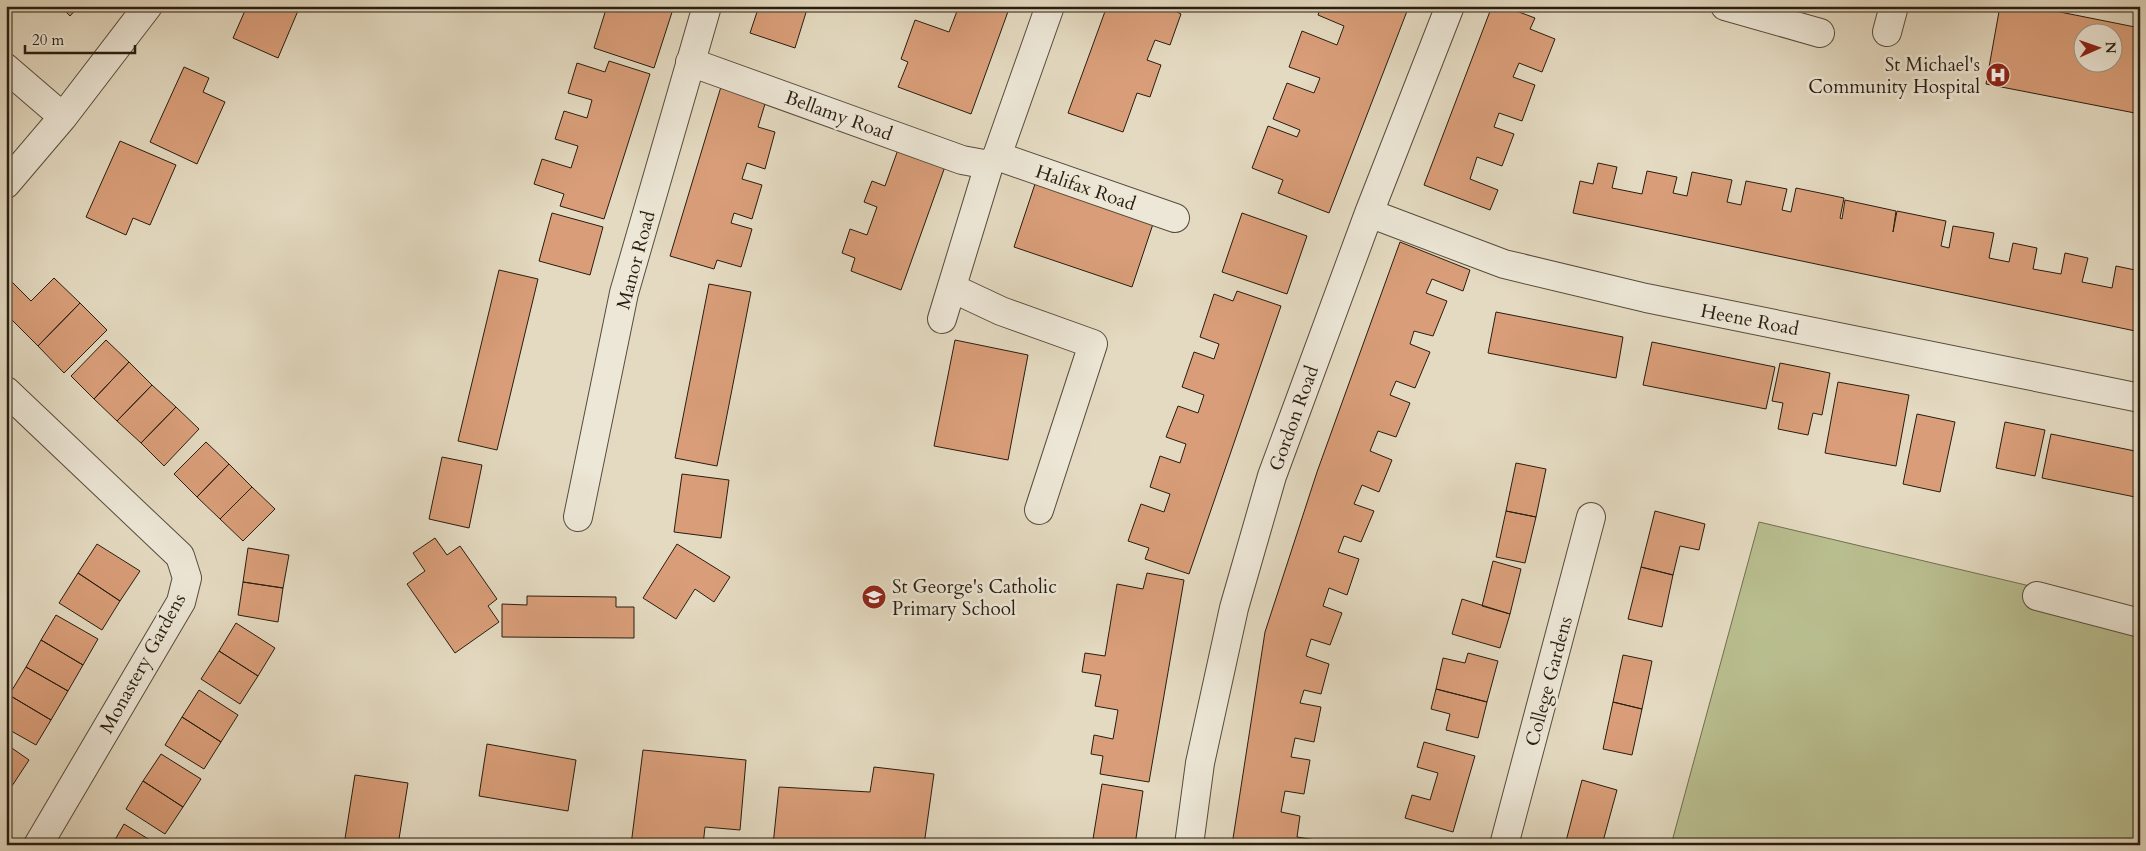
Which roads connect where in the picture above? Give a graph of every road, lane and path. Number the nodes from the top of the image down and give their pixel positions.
1 (148, 6) edge
2 (707, 6) edge
3 (1050, 6) edge
4 (1450, 6) edge
5 (1725, 6) edge
6 (1894, 6) edge
7 (1888, 32) dead end
8 (1820, 33) dead end
9 (690, 62) junction
10 (6, 68) edge
11 (63, 117) junction
12 (993, 160) junction
13 (6, 184) edge
14 (1369, 212) junction
15 (1175, 218) dead end
16 (952, 288) junction
17 (942, 319) dead end
18 (6, 391) edge
19 (2140, 398) edge
20 (1039, 510) dead end
21 (578, 517) dead end
22 (1592, 517) dead end
23 (2037, 596) dead end
24 (2140, 622) edge
25 (38, 845) edge
26 (1189, 845) edge
27 (1504, 845) edge

1 - 11 street
2 - 9 street, Manor Road
3 - 12 street
4 - 14 street, Gordon Road
5 - 8 street
6 - 7 street
9 - 12 street, Bellamy Road
9 - 21 street, Manor Road
10 - 11 street
11 - 13 street
12 - 15 street, Halifax Road
12 - 16 street
14 - 19 street, Heene Road
14 - 26 street, Gordon Road
16 - 17 street
16 - 20 street
18 - 25 street, Monastery Gardens
22 - 27 street, College Gardens
23 - 24 street

